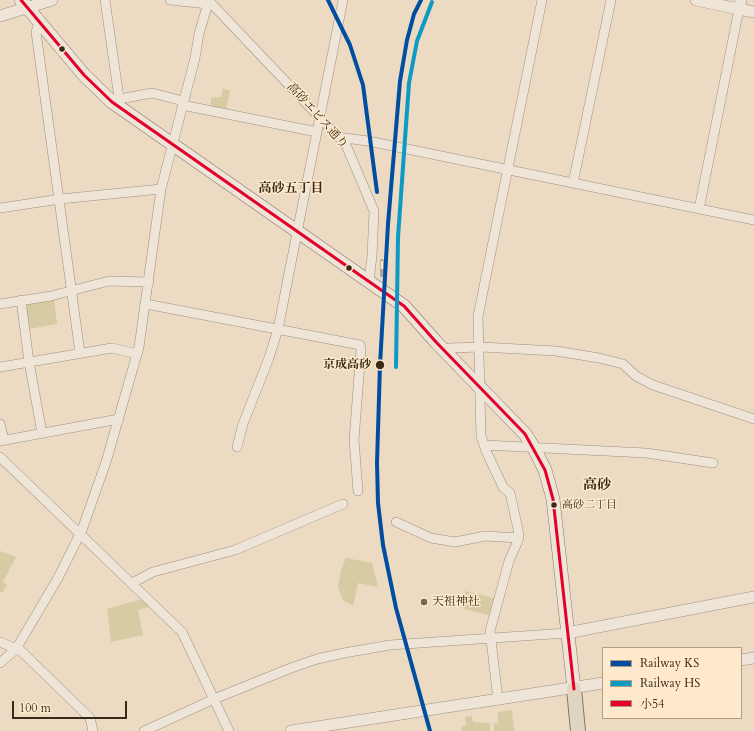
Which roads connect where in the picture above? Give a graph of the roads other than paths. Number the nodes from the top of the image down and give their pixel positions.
1 (52, 0) edge
2 (105, 0) edge
3 (170, 0) edge
4 (343, 0) edge
5 (542, 0) edge
6 (611, 0) edge
7 (696, 0) edge
8 (23, 2) edge
9 (209, 2) edge
10 (740, 4) edge
11 (754, 12) edge
12 (0, 16) edge
13 (39, 23) junction
14 (115, 100) junction
15 (183, 103) junction
16 (320, 118) junction
17 (317, 132) junction
18 (337, 137) junction
19 (171, 145) junction
20 (508, 170) junction
21 (573, 184) junction
22 (161, 189) junction
23 (60, 199) junction
24 (0, 208) edge
25 (699, 209) junction
26 (754, 220) edge
27 (297, 232) junction
28 (369, 281) junction
29 (149, 282) junction
30 (72, 290) junction
31 (21, 300) junction
32 (0, 304) edge
33 (146, 304) junction
34 (278, 329) junction
35 (479, 347) junction
36 (444, 351) junction
37 (80, 353) junction
38 (137, 354) junction
39 (28, 362) junction
40 (0, 367) edge
41 (481, 388) junction
42 (119, 419) junction
43 (754, 419) edge
44 (0, 424) edge
45 (42, 434) junction
46 (2, 440) edge
47 (484, 445) junction
48 (237, 447) dead end
49 (534, 448) junction
50 (0, 457) edge
51 (713, 463) dead end
52 (358, 491) dead end
53 (343, 504) dead end
54 (396, 522) dead end
55 (80, 535) junction
56 (519, 538) junction
57 (132, 584) junction
58 (754, 597) edge
59 (568, 633) junction
60 (490, 638) junction
61 (0, 642) edge
62 (16, 649) junction
63 (754, 658) edge
64 (742, 660) edge
65 (0, 663) edge
66 (602, 683) edge
67 (574, 689) junction
68 (214, 699) junction
69 (498, 700) junction
70 (93, 731) edge
71 (144, 731) edge
72 (229, 731) edge
73 (291, 731) edge
74 (578, 731) edge

1 - 8 street
2 - 14 street
3 - 9 street
4 - 16 street
5 - 20 street
6 - 21 street
7 - 10 street
8 - 12 street
8 - 13 main road
9 - 15 street
9 - 16 street, 高砂エビス通り
10 - 11 street
10 - 25 street
13 - 14 main road
13 - 23 street
14 - 15 street
14 - 19 main road
15 - 17 street
15 - 19 street
16 - 17 street
16 - 18 street, 高砂エビス通り
17 - 27 street
18 - 20 street
18 - 28 street, 高砂エビス通り
19 - 22 street
19 - 27 main road
20 - 21 street
20 - 35 street
21 - 25 street
22 - 23 street
22 - 29 street
23 - 24 street
23 - 30 street
25 - 26 street
27 - 28 main road
27 - 34 street
28 - 36 main road
29 - 30 street
29 - 33 street
30 - 31 street
30 - 37 street
31 - 32 street
31 - 39 street
33 - 34 street
33 - 38 street
34 - 48 street
34 - 52 street
35 - 36 street
35 - 41 street
35 - 43 street
36 - 41 main road
37 - 38 street
37 - 39 street
38 - 42 street
39 - 40 street
39 - 45 street
41 - 47 street
41 - 49 main road
42 - 45 street
42 - 55 street
44 - 46 street
45 - 46 street
47 - 49 street
47 - 56 street
49 - 51 street
49 - 59 main road
50 - 55 street
53 - 57 street
54 - 56 street
55 - 57 street
55 - 62 street
56 - 60 street
57 - 68 street
58 - 59 street
59 - 60 street
59 - 67 main road
60 - 68 street
60 - 69 street
61 - 62 street
62 - 65 street
62 - 70 street
63 - 64 street
66 - 67 street
67 - 69 street
67 - 74 main road
68 - 71 street
68 - 72 street
69 - 73 street

